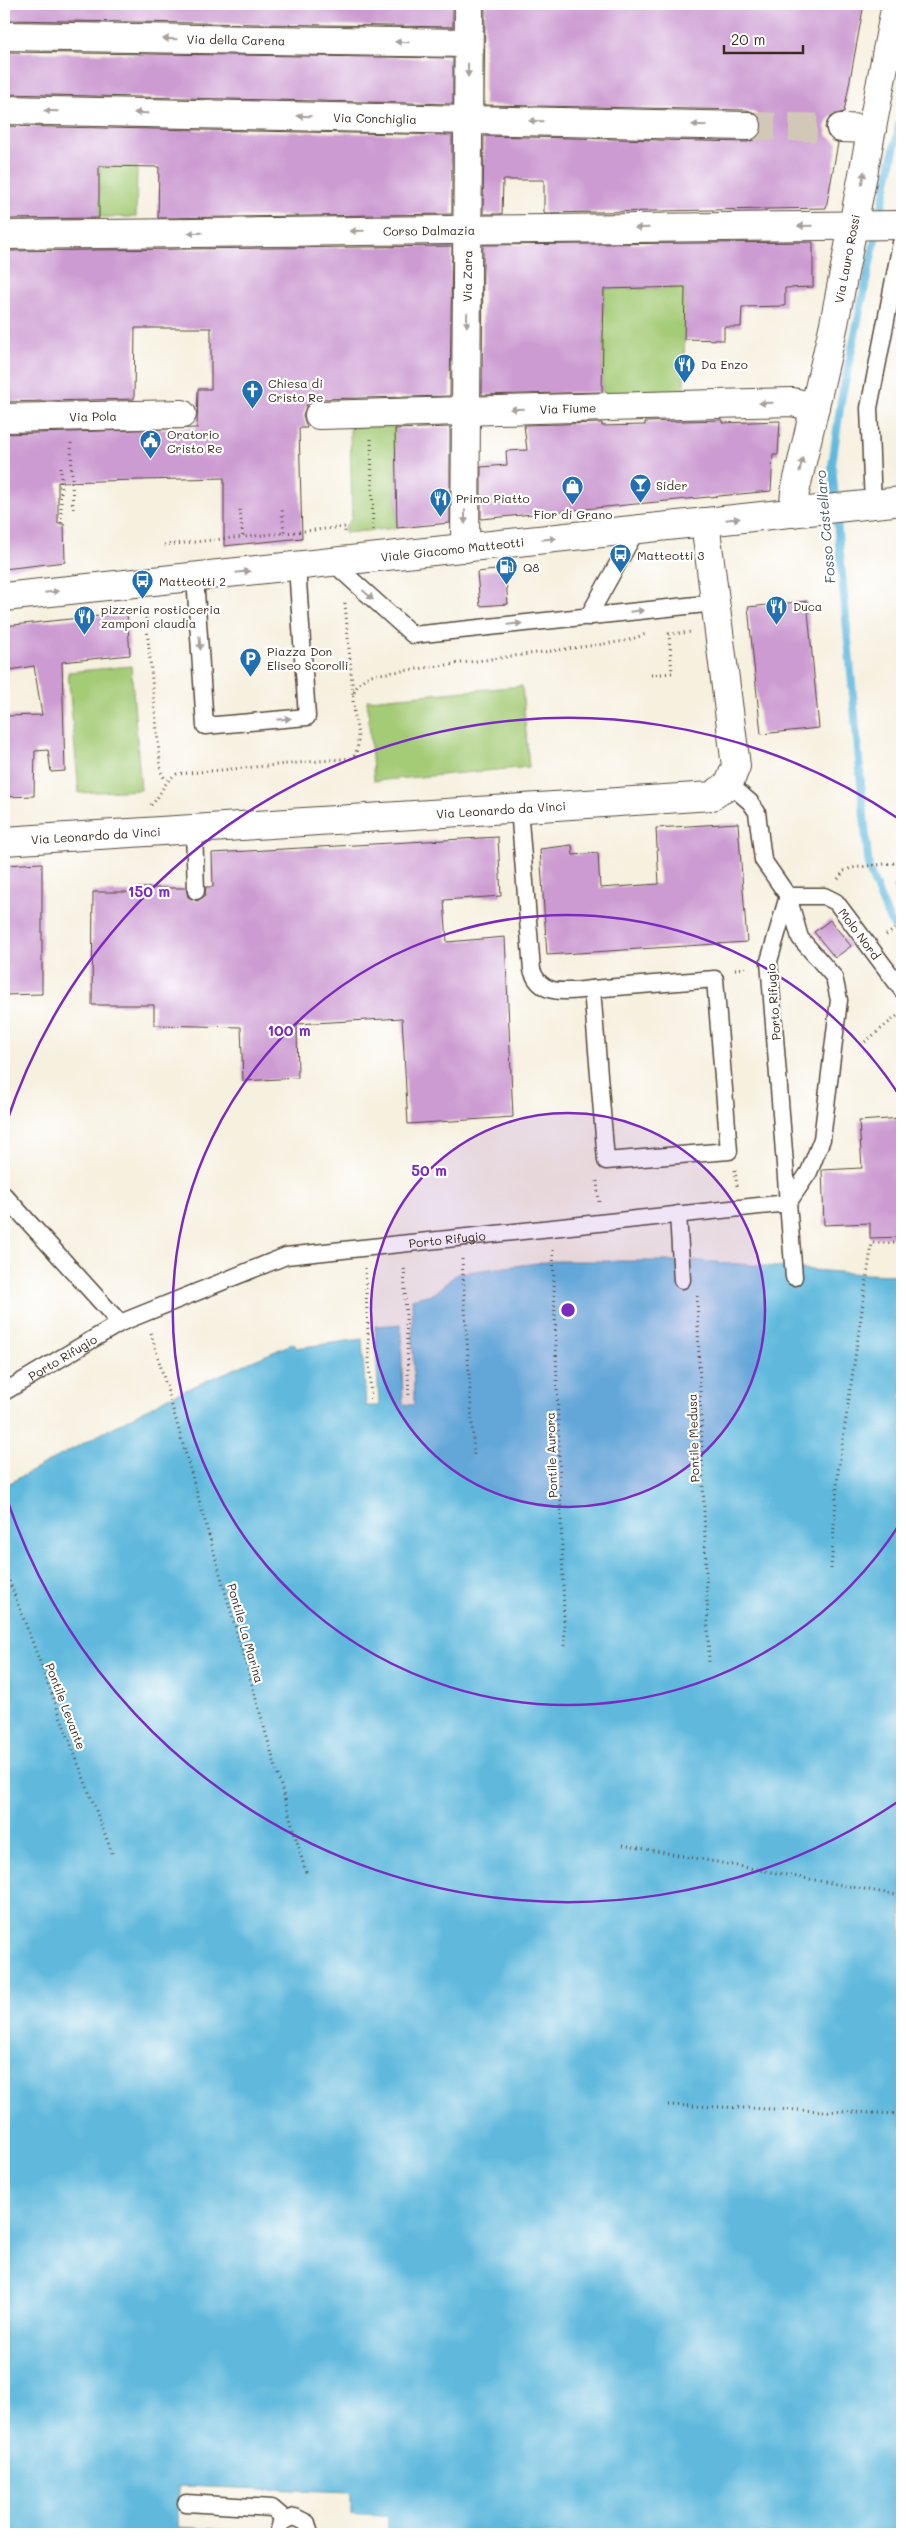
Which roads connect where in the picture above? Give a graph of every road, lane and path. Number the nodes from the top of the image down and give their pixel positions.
1 (469, 4) edge
2 (896, 4) edge
3 (4, 36) edge
4 (468, 42) junction
5 (4, 110) edge
6 (468, 120) junction
7 (747, 126) tunnel mouth
8 (841, 128) tunnel mouth
9 (872, 129) junction
10 (860, 225) junction
11 (899, 229) edge
12 (468, 230) junction
13 (4, 235) edge
14 (815, 407) junction
15 (466, 410) junction
16 (370, 413) junction
17 (182, 414) dead end
18 (319, 415) dead end
19 (70, 416) junction
20 (4, 418) edge
21 (61, 467) dead end
22 (902, 501) edge
23 (862, 505) junction
24 (282, 507) dead end
25 (240, 510) dead end
26 (73, 512) dead end
27 (801, 512) junction
28 (705, 522) junction
29 (61, 524) dead end
30 (345, 527) dead end
31 (637, 529) junction
32 (284, 533) junction
33 (373, 534) dead end
34 (243, 537) junction
35 (164, 545) dead end
36 (466, 548) junction
37 (332, 562) junction
38 (297, 566) junction
39 (195, 577) junction
40 (4, 597) edge
41 (345, 603) dead end
42 (715, 603) junction
43 (145, 606) dead end
44 (588, 616) junction
45 (653, 631) dead end
46 (698, 631) dead end
47 (536, 653) dead end
48 (651, 675) dead end
49 (354, 694) dead end
50 (166, 781) dead end
51 (730, 784) junction
52 (519, 808) junction
53 (194, 829) junction
54 (4, 841) edge
55 (902, 862) edge
56 (851, 868) dead end
57 (196, 891) dead end
58 (788, 896) junction
59 (902, 924) edge
60 (878, 939) dead end
61 (769, 967) junction
62 (715, 979) junction
63 (592, 989) junction
64 (902, 990) edge
65 (897, 1015) dead end
66 (861, 1045) dead end
67 (729, 1150) junction
68 (606, 1161) junction
69 (4, 1195) edge
70 (788, 1203) junction
71 (739, 1208) junction
72 (678, 1214) junction
73 (602, 1223) junction
74 (902, 1242) edge
75 (403, 1244) junction
76 (364, 1248) junction
77 (553, 1261) dead end
78 (463, 1272) dead end
79 (794, 1277) dead end
80 (682, 1280) dead end
81 (697, 1291) dead end
82 (145, 1313) junction
83 (120, 1323) junction
84 (4, 1392) edge
85 (409, 1398) dead end
86 (371, 1401) dead end
87 (474, 1456) dead end
88 (4, 1566) edge
89 (831, 1569) dead end
90 (565, 1649) dead end
91 (709, 1663) dead end
92 (623, 1845) dead end
93 (112, 1852) dead end
94 (306, 1873) dead end
95 (902, 1896) edge
96 (668, 2105) dead end
97 (902, 2114) edge
98 (186, 2503) dead end
99 (285, 2519) junction
100 (278, 2534) edge
101 (310, 2534) edge

1 - 4 street, Via Zara
2 - 9 street, Via Lauro Rossi
4 -> 3 street, Via della Carena
4 -> 6 street, Via Zara
6 -> 5 street, Via Conchiglia
7 -> 6 street, Via Conchiglia
6 - 12 street, Via Zara
8 - 9 street
10 -> 9 street, Via Lauro Rossi
10 - 11 street, Corso Dalmazia
10 -> 12 street, Corso Dalmazia
10 - 14 street, Via Lauro Rossi
11 - 23 lane
12 -> 13 street, Corso Dalmazia
12 -> 15 street, Via Zara
14 -> 15 street, Via Fiume
27 -> 14 street, Via Lauro Rossi
15 - 16 street, Via Fiume
15 -> 36 street, Via Zara
16 - 18 street, Via Fiume
16 - 33 path
17 - 19 street, Via Pola
19 - 20 street, Via Pola
19 - 26 path
21 - 29 path
22 - 23 street, Viale Giacomo Matteotti
23 - 27 street, Viale Giacomo Matteotti
24 - 32 path
25 - 34 path
28 -> 27 street, Viale Giacomo Matteotti
28 - 31 street, Viale Giacomo Matteotti
28 - 42 street
30 - 32 path
36 -> 31 street, Viale Giacomo Matteotti
31 - 44 lane
32 - 34 path
34 - 35 path
36 - 37 street, Viale Giacomo Matteotti
37 - 38 street, Viale Giacomo Matteotti
37 -> 44 lane
39 -> 38 street, Viale Giacomo Matteotti
39 -> 38 lane
40 -> 39 street, Viale Giacomo Matteotti
41 - 49 path
44 -> 42 lane
42 - 51 street
43 - 50 path
45 - 47 path
46 - 48 path
51 - 52 street, Via Leonardo da Vinci
51 - 58 lane
52 - 53 street, Via Leonardo da Vinci
52 - 63 lane
53 - 54 street, Via Leonardo da Vinci
53 - 57 lane
55 - 56 path
58 - 61 lane, Porto Rifugio
58 - 64 lane, Molo Nord
58 - 70 lane
59 - 60 path
61 - 62 path
61 - 70 lane, Porto Rifugio
62 - 63 lane
62 - 67 lane
63 - 68 lane
65 - 66 path
67 - 68 lane
67 - 71 path
68 - 73 path
69 - 83 lane
70 - 71 lane, Porto Rifugio
70 - 79 lane
71 - 72 lane, Porto Rifugio
72 - 73 lane, Porto Rifugio
72 - 80 lane
73 - 75 lane, Porto Rifugio
74 - 89 path
75 - 76 lane, Porto Rifugio
75 - 85 path
76 - 82 lane, Porto Rifugio
76 - 86 path
77 - 90 path, Pontile Aurora
78 - 87 path
81 - 91 path, Pontile Medusa
82 - 83 lane, Porto Rifugio
82 - 94 path, Pontile La Marina
83 - 84 lane, Porto Rifugio
88 - 93 path, Pontile Levante
92 - 95 path
96 - 97 path
98 - 99 lane
99 - 100 lane
99 - 101 lane

